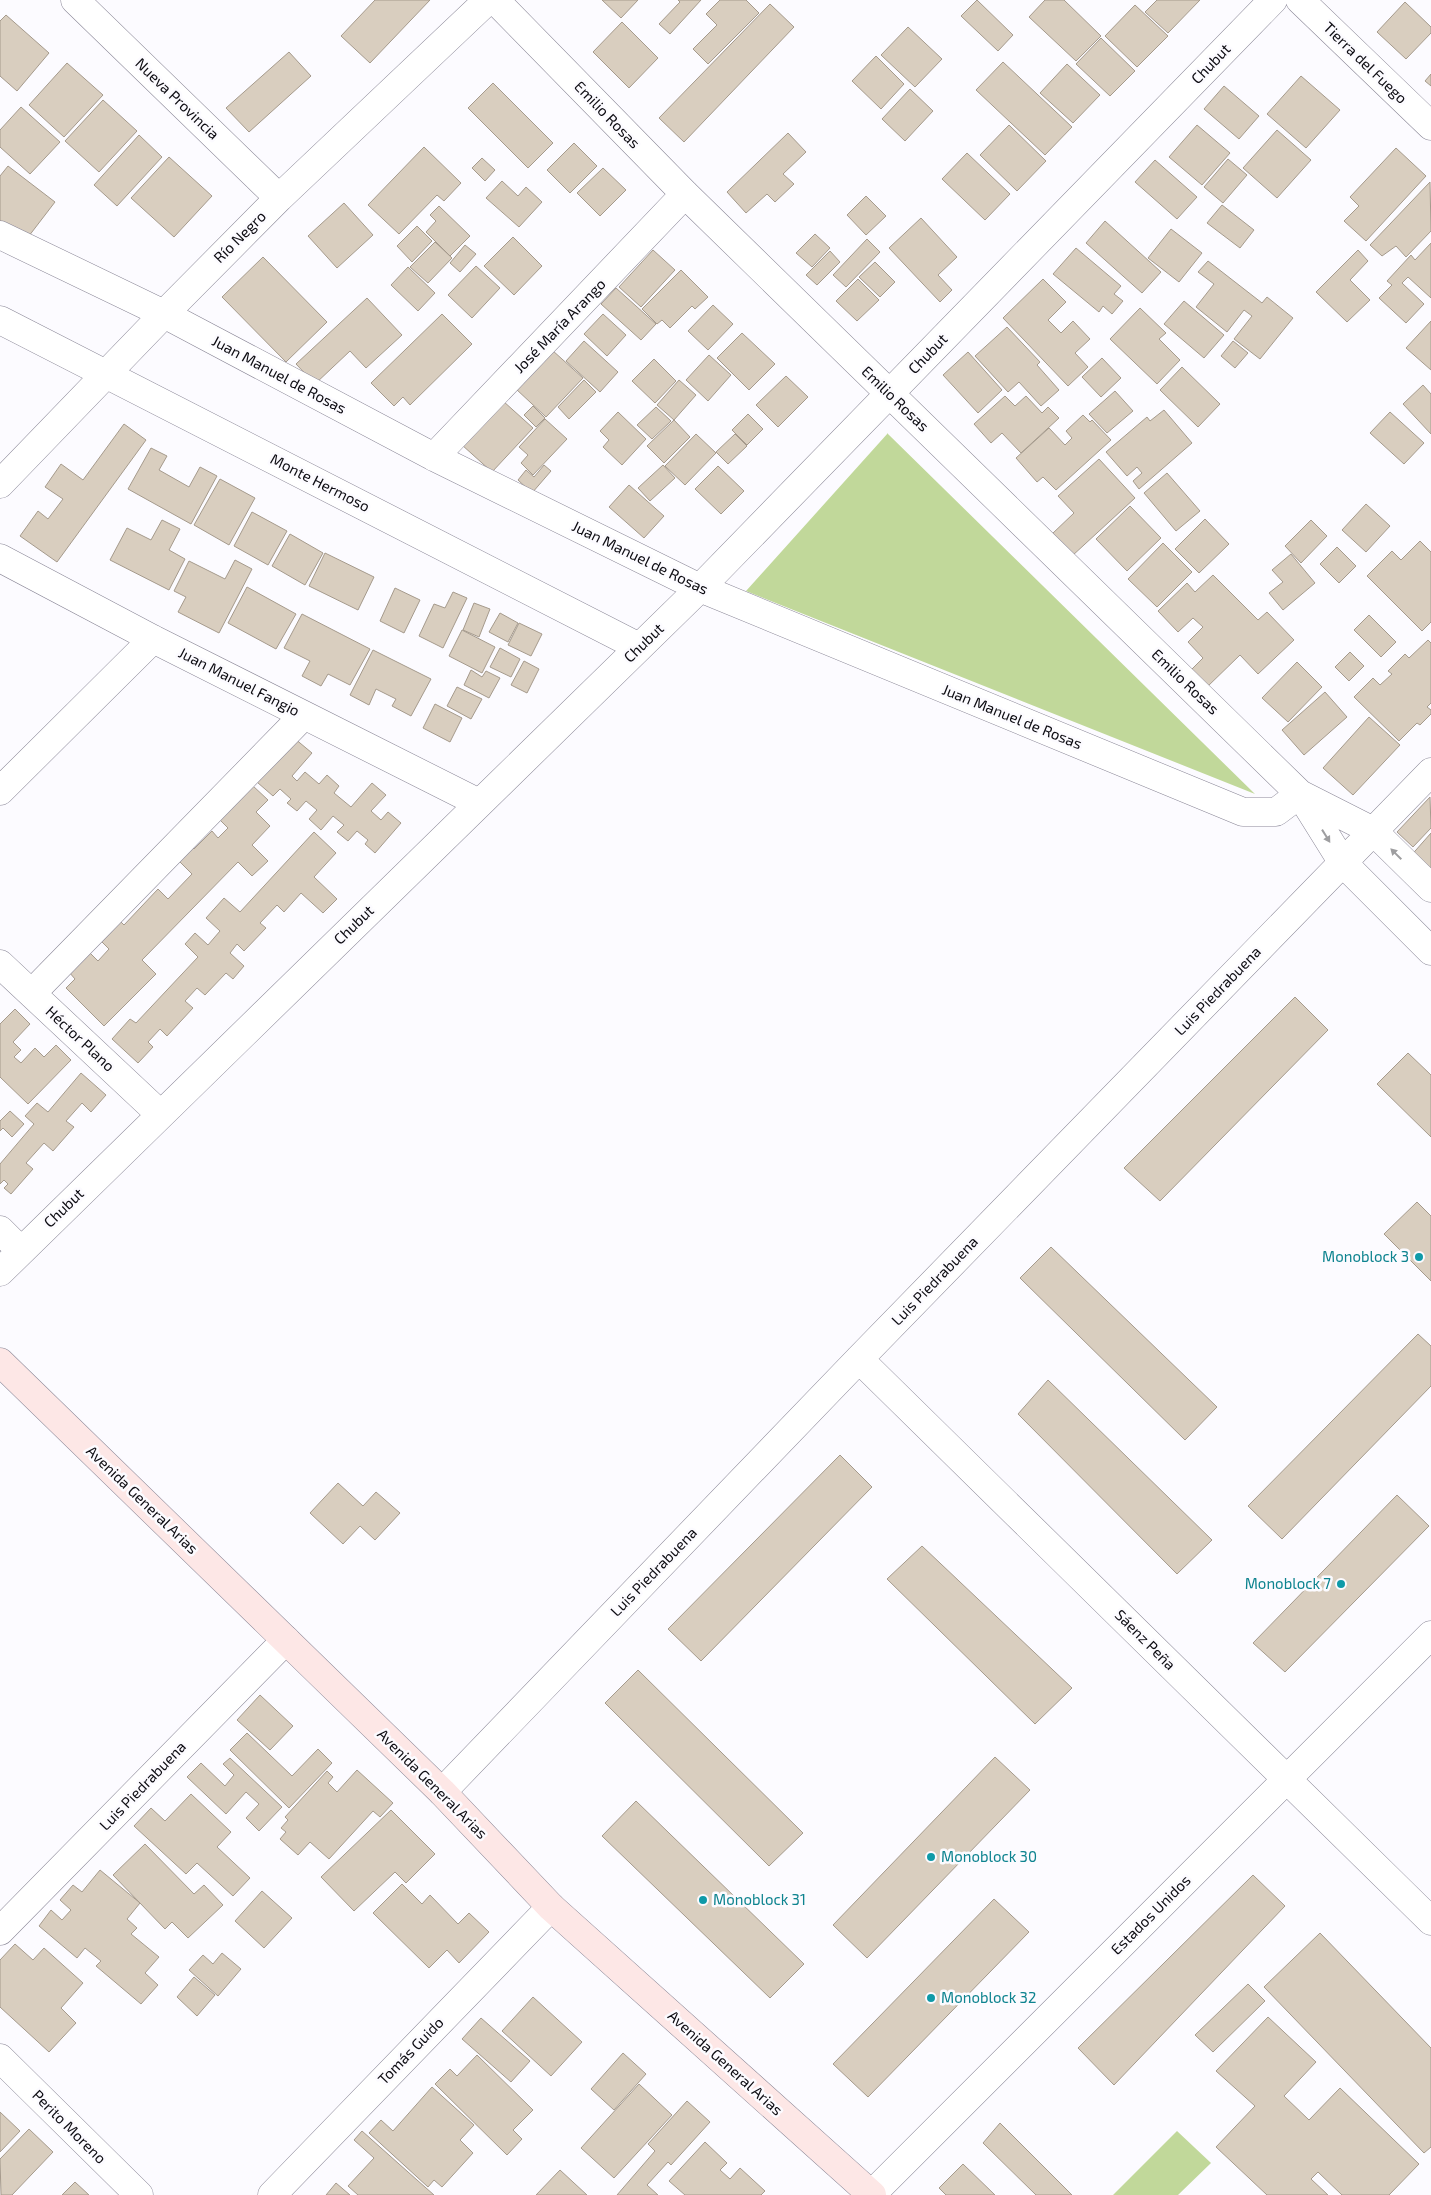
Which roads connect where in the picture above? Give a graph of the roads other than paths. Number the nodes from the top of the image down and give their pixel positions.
1 (74, 0) edge
2 (488, 0) edge
3 (494, 0) edge
4 (1273, 0) edge
5 (1300, 0) edge
6 (1431, 126) edge
7 (685, 194) junction
8 (279, 198) junction
9 (0, 235) edge
10 (164, 314) junction
11 (0, 320) edge
12 (108, 374) junction
13 (890, 394) junction
14 (434, 457) junction
15 (0, 484) edge
16 (0, 558) edge
17 (700, 588) junction
18 (153, 639) junction
19 (639, 647) junction
20 (304, 715) junction
21 (1431, 772) edge
22 (0, 791) edge
23 (1300, 794) junction
24 (479, 803) junction
25 (1373, 832) junction
26 (1343, 863) junction
27 (1431, 888) edge
28 (1431, 951) edge
29 (0, 964) edge
30 (32, 993) junction
31 (160, 1114) junction
32 (0, 1230) edge
33 (20, 1250) junction
34 (0, 1272) edge
35 (859, 1359) junction
36 (0, 1362) edge
37 (1431, 1635) edge
38 (286, 1640) junction
39 (1287, 1780) junction
40 (442, 1792) junction
41 (551, 1907) junction
42 (1431, 1922) edge
43 (0, 1931) edge
44 (0, 2058) edge
45 (138, 2195) edge
46 (272, 2195) edge
47 (872, 2195) edge

1 - 8 street, Nueva Provincia
2 - 8 street, Río Negro
3 - 7 street, Emilio Rosas
4 - 13 street, Chubut
5 - 6 street, Tierra del Fuego
7 - 13 street, Emilio Rosas
7 - 14 street, José María Arango
8 - 10 street, Río Negro
9 - 10 street, Juan Manuel de Rosas
10 - 12 street, Río Negro
10 - 14 street, Juan Manuel de Rosas
11 - 12 street, Monte Hermoso
12 - 15 street, Río Negro
12 - 19 street, Monte Hermoso
13 - 17 street, Chubut
13 - 23 street, Emilio Rosas
14 - 17 street, Juan Manuel de Rosas
16 - 18 street, Juan Manuel Fangio
17 - 19 street, Chubut
17 - 23 street, Juan Manuel de Rosas
18 - 20 street, Juan Manuel Fangio
18 - 22 street
19 - 24 street, Chubut
20 - 24 street, Juan Manuel Fangio
20 - 30 street
21 - 25 street, Luis Piedrabuena
23 - 25 street, Emilio Rosas
23 -> 26 street, Emilio Rosas
24 - 31 street, Chubut
25 - 26 street, Luis Piedrabuena
27 -> 25 street, Emilio Rosas
26 - 28 street, Emilio Rosas
26 - 35 street, Luis Piedrabuena
29 - 30 street, Héctor Plano
30 - 31 street, Héctor Plano
31 - 33 street, Chubut
32 - 33 street
33 - 34 street, Chubut
35 - 39 street, Sáenz Peña
35 - 40 street, Luis Piedrabuena
36 - 38 main road, Avenida General Arias
37 - 39 street, Estados Unidos
38 - 40 main road, Avenida General Arias
38 - 43 street, Luis Piedrabuena
39 - 42 street, Sáenz Peña
39 - 47 street, Estados Unidos
40 - 41 main road, Avenida General Arias
41 - 46 street, Tomás Guido
41 - 47 main road, Avenida General Arias
44 - 45 street, Perito Moreno

